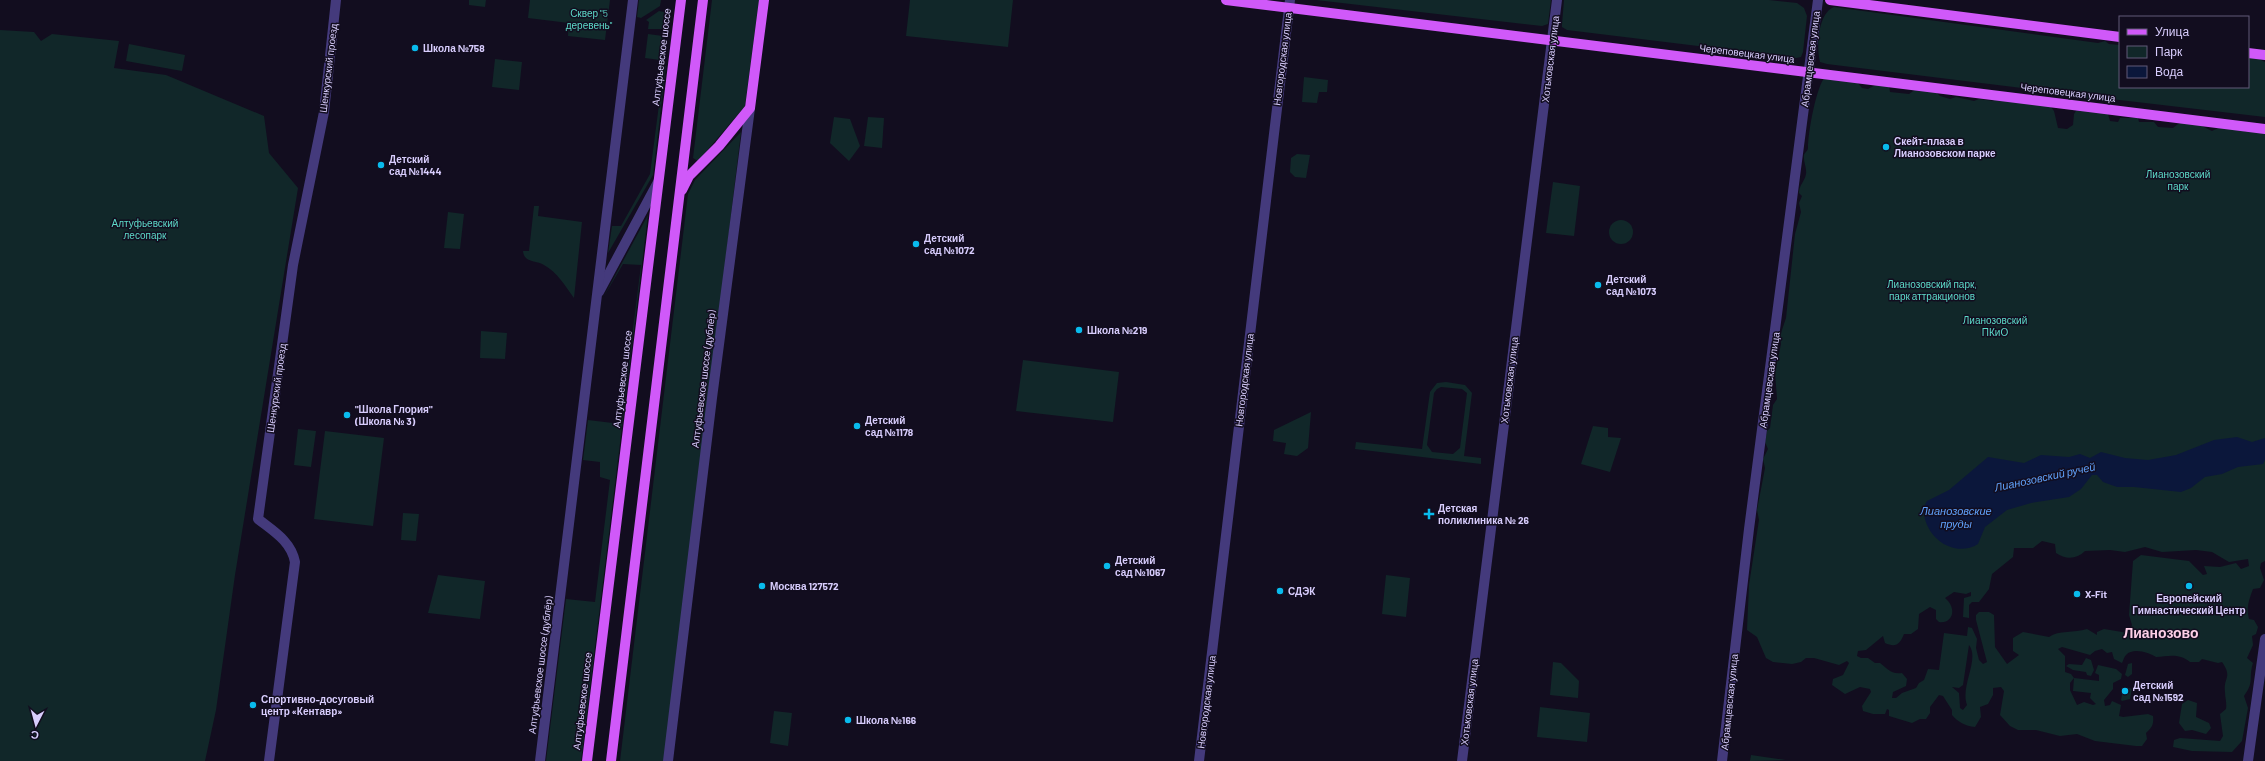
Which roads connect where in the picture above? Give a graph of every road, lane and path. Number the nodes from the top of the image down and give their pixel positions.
1 (336, 0) edge
2 (633, 0) edge
3 (681, 0) edge
4 (703, 0) edge
5 (764, 0) edge
6 (1226, 0) edge
7 (1557, 0) edge
8 (1818, 0) edge
9 (1830, 0) edge
10 (1289, 4) edge
11 (2119, 37) edge
12 (1552, 42) junction
13 (2249, 53) edge
14 (2265, 55) edge
15 (1808, 73) junction
16 (750, 108) junction
17 (2265, 129) edge
18 (658, 182) junction
19 (678, 197) junction
20 (596, 297) junction
21 (2265, 639) edge
22 (2249, 757) edge
23 (269, 761) edge
24 (540, 761) edge
25 (587, 761) edge
26 (611, 761) edge
27 (668, 761) edge
28 (1199, 761) edge
29 (1462, 761) edge
30 (1722, 761) edge

1 - 23 street, Шенкурский проезд
2 - 20 street, Алтуфьевское шоссе (дублёр)
3 - 18 main road, Алтуфьевское шоссе
4 - 19 main road
5 - 16 main road, Алтуфьевское шоссе (дублёр)
6 - 10 main road, Череповецкая улица
7 - 12 street, Хотьковская улица
8 - 15 street, Абрамцевская улица
9 - 11 main road
10 - 12 main road, Череповецкая улица
10 - 28 street, Новгородская улица
12 - 15 main road, Череповецкая улица
12 - 29 street, Хотьковская улица
13 - 14 main road
15 - 17 main road, Череповецкая улица
15 - 30 street, Абрамцевская улица
16 - 19 main road
16 - 27 street, Алтуфьевское шоссе (дублёр)
18 - 20 street
18 - 25 main road, Алтуфьевское шоссе
19 - 26 main road
20 - 24 street, Алтуфьевское шоссе (дублёр)
21 - 22 street

